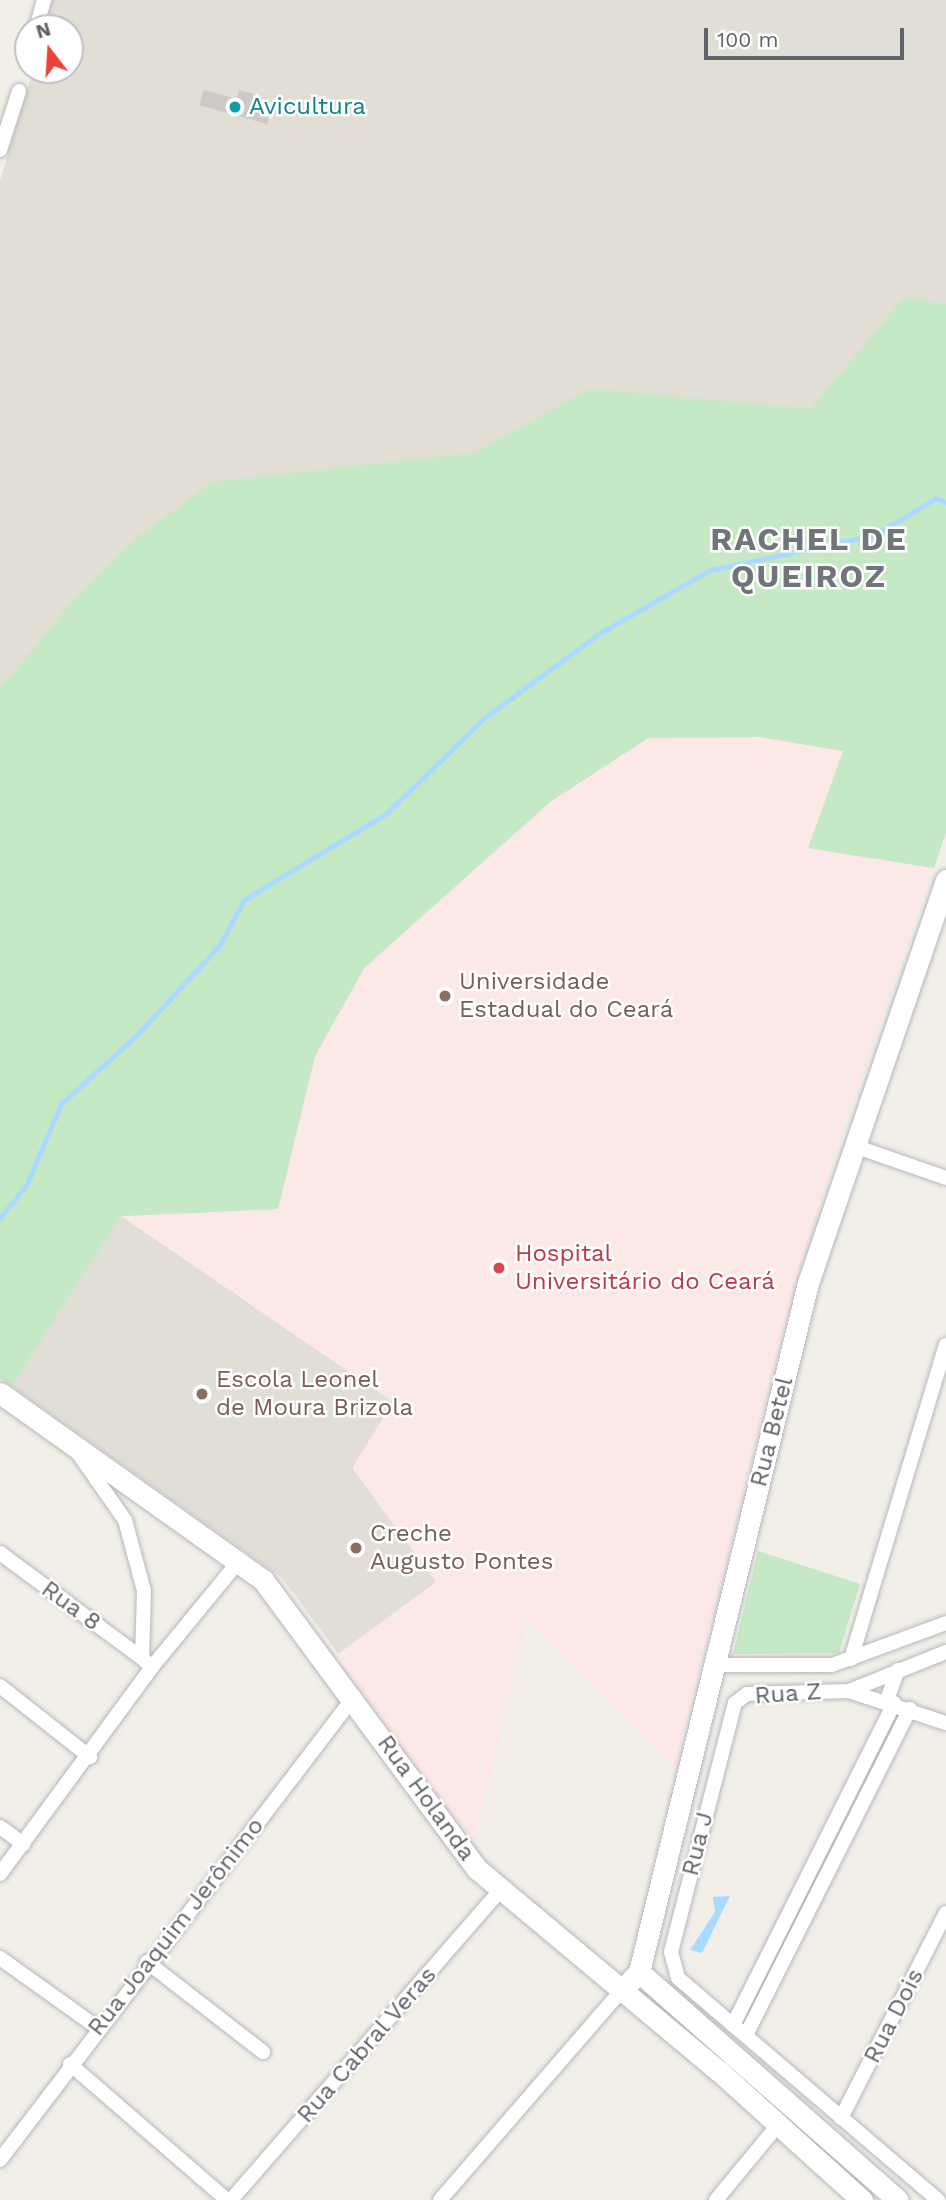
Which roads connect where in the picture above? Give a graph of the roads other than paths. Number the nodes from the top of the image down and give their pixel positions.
1 (19, 91) dead end
2 (0, 150) edge
3 (946, 880) edge
4 (855, 1146) junction
5 (946, 1178) edge
6 (946, 1345) edge
7 (0, 1393) edge
8 (71, 1442) junction
9 (0, 1553) edge
10 (240, 1560) junction
11 (946, 1623) edge
12 (946, 1652) edge
13 (851, 1659) junction
14 (147, 1662) junction
15 (715, 1665) junction
16 (898, 1670) junction
17 (0, 1686) edge
18 (849, 1691) junction
19 (354, 1697) junction
20 (890, 1701) junction
21 (732, 1709) joint
22 (910, 1709) junction
23 (946, 1723) edge
24 (90, 1757) junction
25 (0, 1827) edge
26 (23, 1844) junction
27 (0, 1874) edge
28 (502, 1888) junction
29 (946, 1913) edge
30 (0, 1958) edge
31 (147, 1962) junction
32 (639, 1972) junction
33 (623, 1989) junction
34 (733, 2025) junction
35 (98, 2028) junction
36 (746, 2035) junction
37 (263, 2052) dead end
38 (71, 2064) junction
39 (841, 2118) junction
40 (778, 2125) junction
41 (0, 2160) edge
42 (946, 2195) edge
43 (229, 2200) edge
44 (440, 2200) edge
45 (716, 2200) edge
46 (862, 2200) edge
47 (898, 2200) edge
48 (938, 2200) edge
49 (943, 2200) edge

1 - 2 street
3 - 4 street, Rua Betel
4 - 5 street
4 - 15 street, Rua Betel
6 - 13 street
7 - 8 street, Rua Holanda
8 - 10 street, Rua Holanda
8 - 14 street
9 - 14 street, Rua 8
10 - 14 street
10 - 19 street, Rua Holanda
11 - 13 street
12 - 16 street
13 - 15 street
14 - 24 street
15 - 32 street, Rua Betel
16 - 18 street
16 - 20 street
17 - 24 street
18 - 20 street
18 - 21 street, Rua Z
19 - 28 street, Rua Holanda
19 - 31 street, Rua Joaquim Jerônimo
20 - 22 street
20 - 34 street
21 - 34 street, Rua J
22 - 23 street
22 - 36 street
24 - 26 street
25 - 26 street
26 - 27 street
28 - 33 street, Rua Holanda
28 - 43 street, Rua Cabral Veras
29 - 39 street, Rua Dois
30 - 35 street
31 - 35 street, Rua Joaquim Jerônimo
31 - 37 street
32 - 33 street, Rua Betel
32 - 47 street
33 - 40 street, Rua Holanda
33 - 44 street
34 - 36 street
35 - 38 street, Rua Joaquim Jerônimo
36 - 39 street
38 - 41 street, Rua Joaquim Jerônimo
38 - 43 street
39 - 48 street
40 - 45 street
40 - 46 street, Rua Holanda
42 - 49 street

